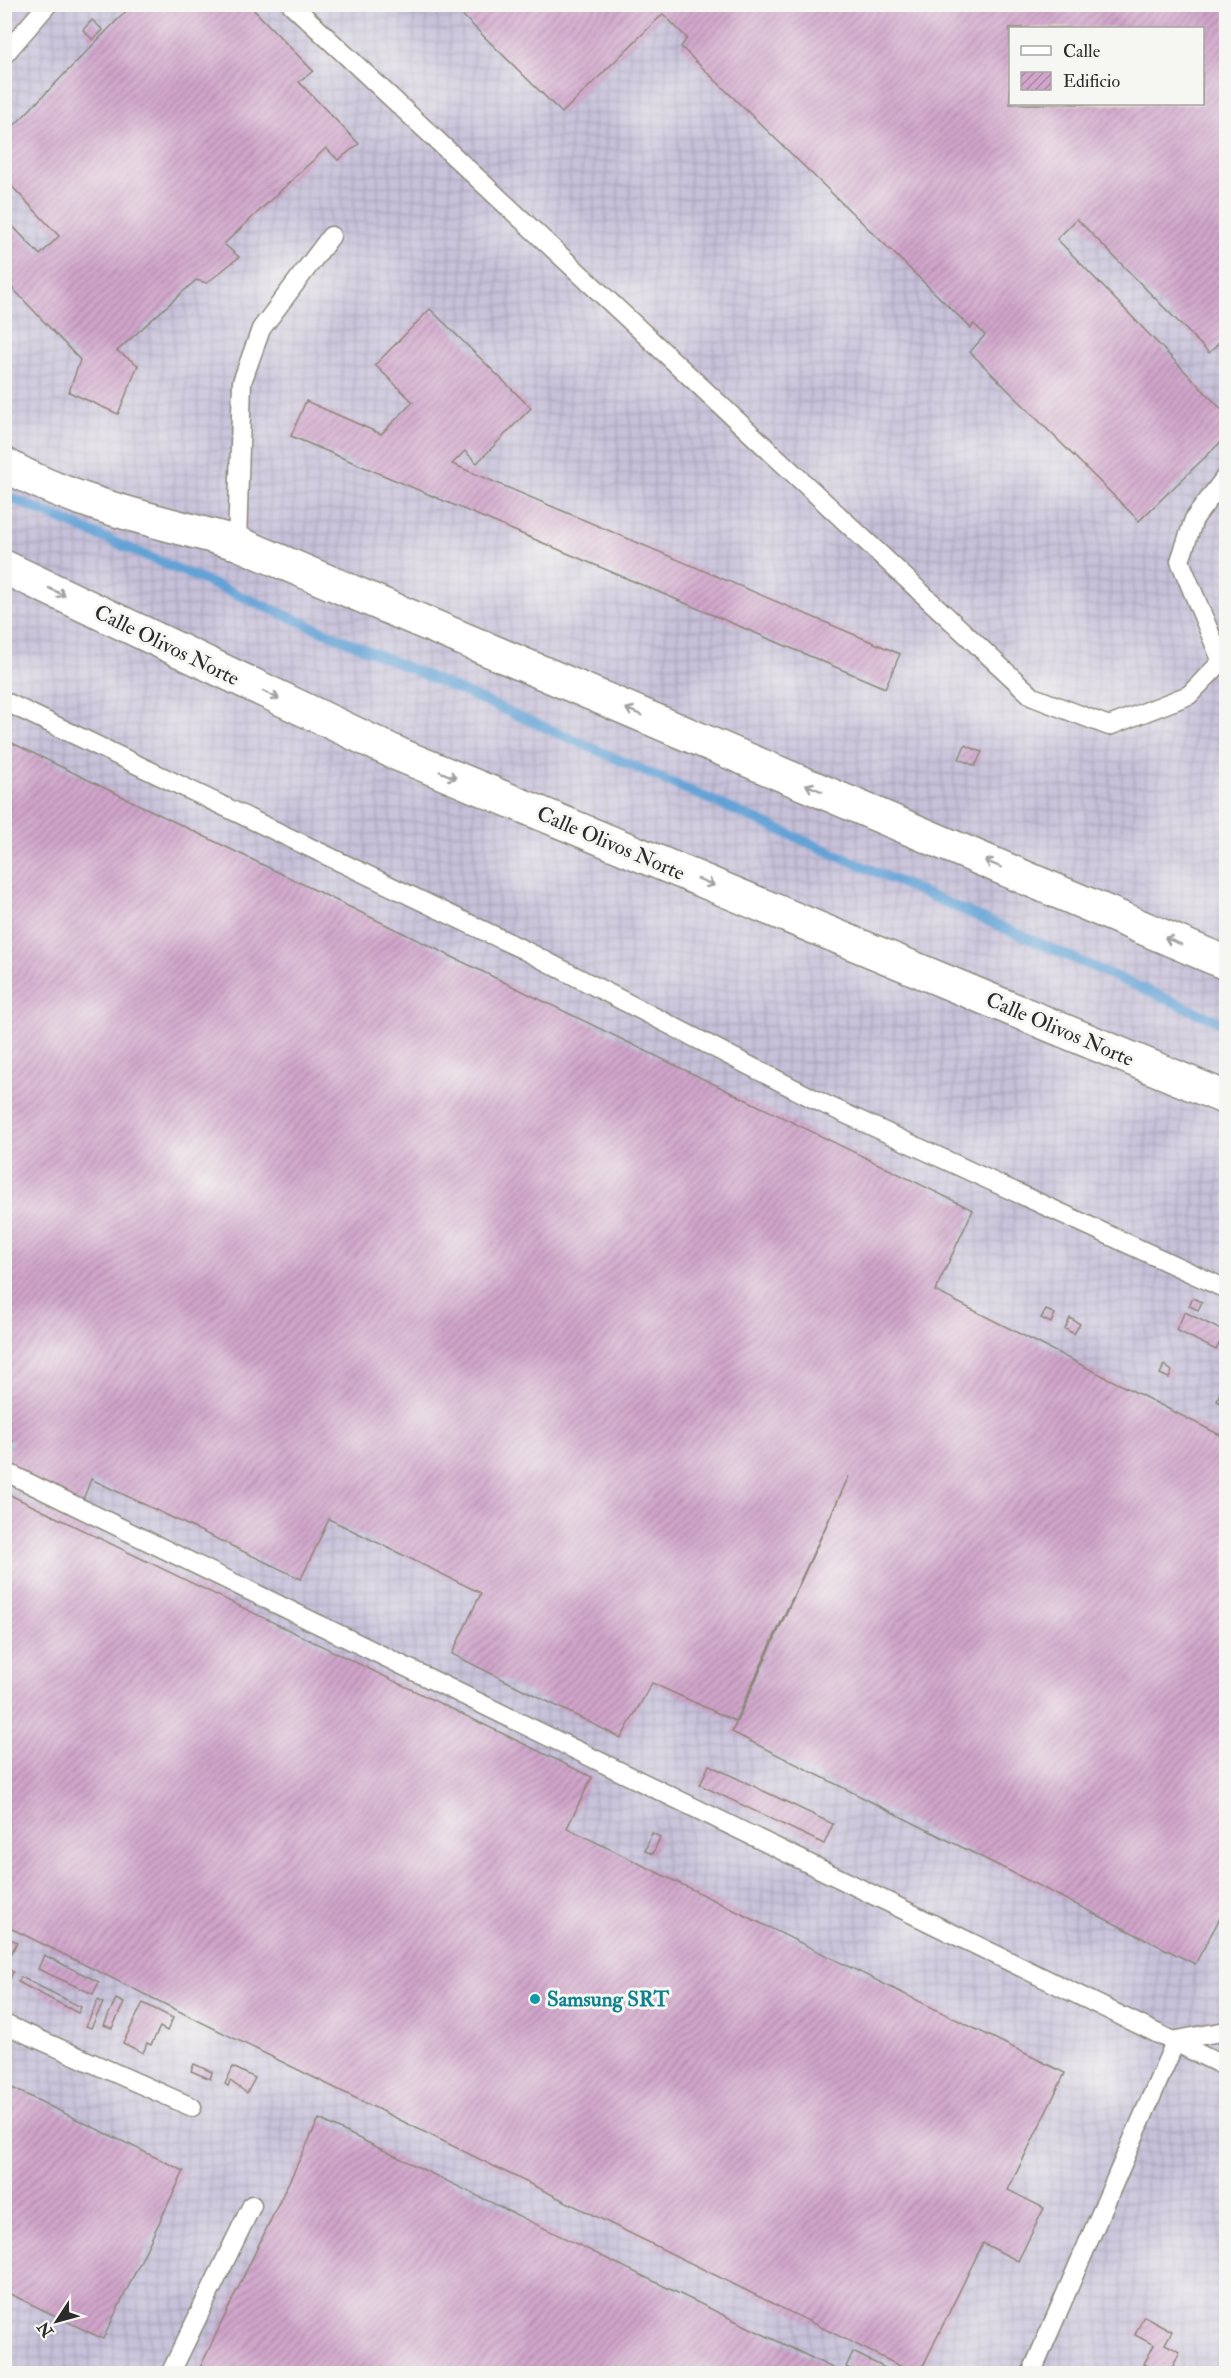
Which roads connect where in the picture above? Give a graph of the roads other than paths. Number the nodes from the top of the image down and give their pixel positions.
1 (48, 4) edge
2 (291, 4) edge
3 (4, 55) edge
4 (331, 236) dead end
5 (4, 464) edge
6 (1227, 476) edge
7 (237, 543) junction
8 (4, 567) edge
9 (1224, 659) edge
10 (4, 701) edge
11 (1227, 963) edge
12 (1227, 1098) edge
13 (1227, 1289) edge
14 (4, 1471) edge
15 (4, 2024) edge
16 (1227, 2031) edge
17 (1176, 2040) junction
18 (1227, 2067) edge
19 (192, 2107) dead end
20 (252, 2205) dead end
21 (170, 2373) edge
22 (1031, 2373) edge

1 - 3 lane
2 - 9 lane
4 - 7 lane
5 - 7 main road
6 - 9 lane
11 -> 7 main road
8 -> 12 main road, Calle Olivos Norte
10 - 13 lane
14 - 17 lane
15 - 19 lane
16 - 17 lane
17 - 18 lane
17 - 22 lane
20 - 21 lane

